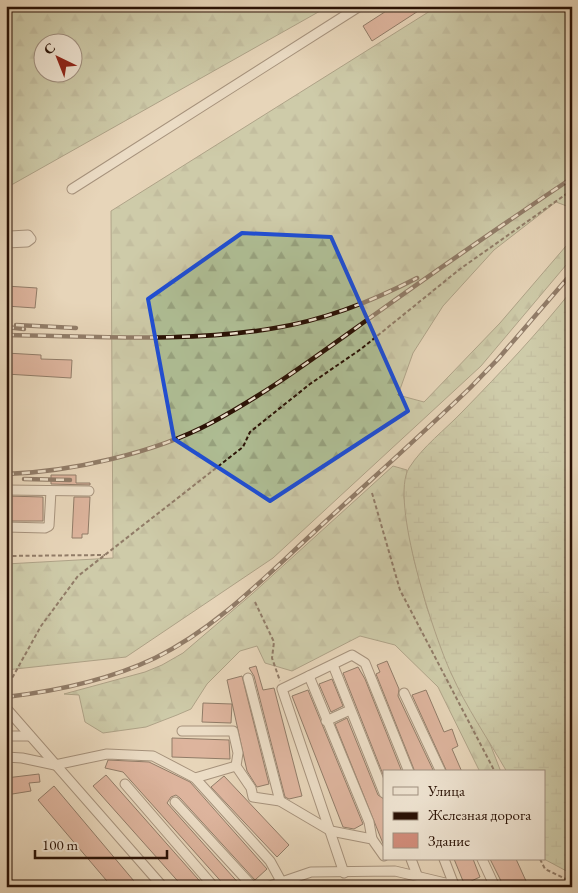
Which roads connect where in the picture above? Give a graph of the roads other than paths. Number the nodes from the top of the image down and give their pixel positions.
1 (360, 6) edge
2 (72, 190) dead end
3 (6, 239) edge
4 (6, 243) edge
5 (6, 490) edge
6 (51, 491) junction
7 (89, 491) dead end
8 (6, 527) edge
9 (333, 665) junction
10 (309, 676) junction
11 (248, 678) dead end
12 (404, 693) dead end
13 (6, 708) edge
14 (350, 710) junction
15 (326, 721) junction
16 (182, 732) dead end
17 (6, 736) edge
18 (30, 736) junction
19 (6, 758) edge
20 (55, 765) junction
21 (236, 766) junction
22 (408, 770) edge
23 (440, 770) edge
24 (195, 778) junction
25 (125, 784) dead end
26 (383, 791) edge
27 (280, 801) junction
28 (175, 802) dead end
29 (331, 831) junction
30 (372, 839) junction
31 (383, 855) edge
32 (388, 860) edge
33 (411, 860) edge
34 (445, 860) edge
35 (482, 860) edge
36 (395, 871) junction
37 (344, 873) junction
38 (417, 874) junction
39 (281, 881) junction
40 (458, 886) edge
41 (163, 887) edge
42 (214, 887) edge
43 (253, 887) edge
44 (267, 887) edge
45 (495, 887) edge

1 - 2 street
3 - 4 street
5 - 6 street
6 - 7 street
6 - 8 street
9 - 10 street
9 - 14 street
9 - 22 street
10 - 15 street
10 - 29 street
11 - 27 street
12 - 23 street
13 - 18 street
14 - 15 street
14 - 26 street
15 - 30 street
16 - 21 street
17 - 18 street
18 - 20 street
19 - 20 street
20 - 24 street
20 - 41 street
21 - 24 street
21 - 27 street
24 - 39 street
25 - 42 street
27 - 29 street
28 - 43 street
29 - 30 street
29 - 37 street
30 - 31 street
32 - 36 street
33 - 38 street
34 - 40 street
35 - 45 street
36 - 37 street
36 - 38 street
37 - 39 street
38 - 40 street
39 - 44 street

